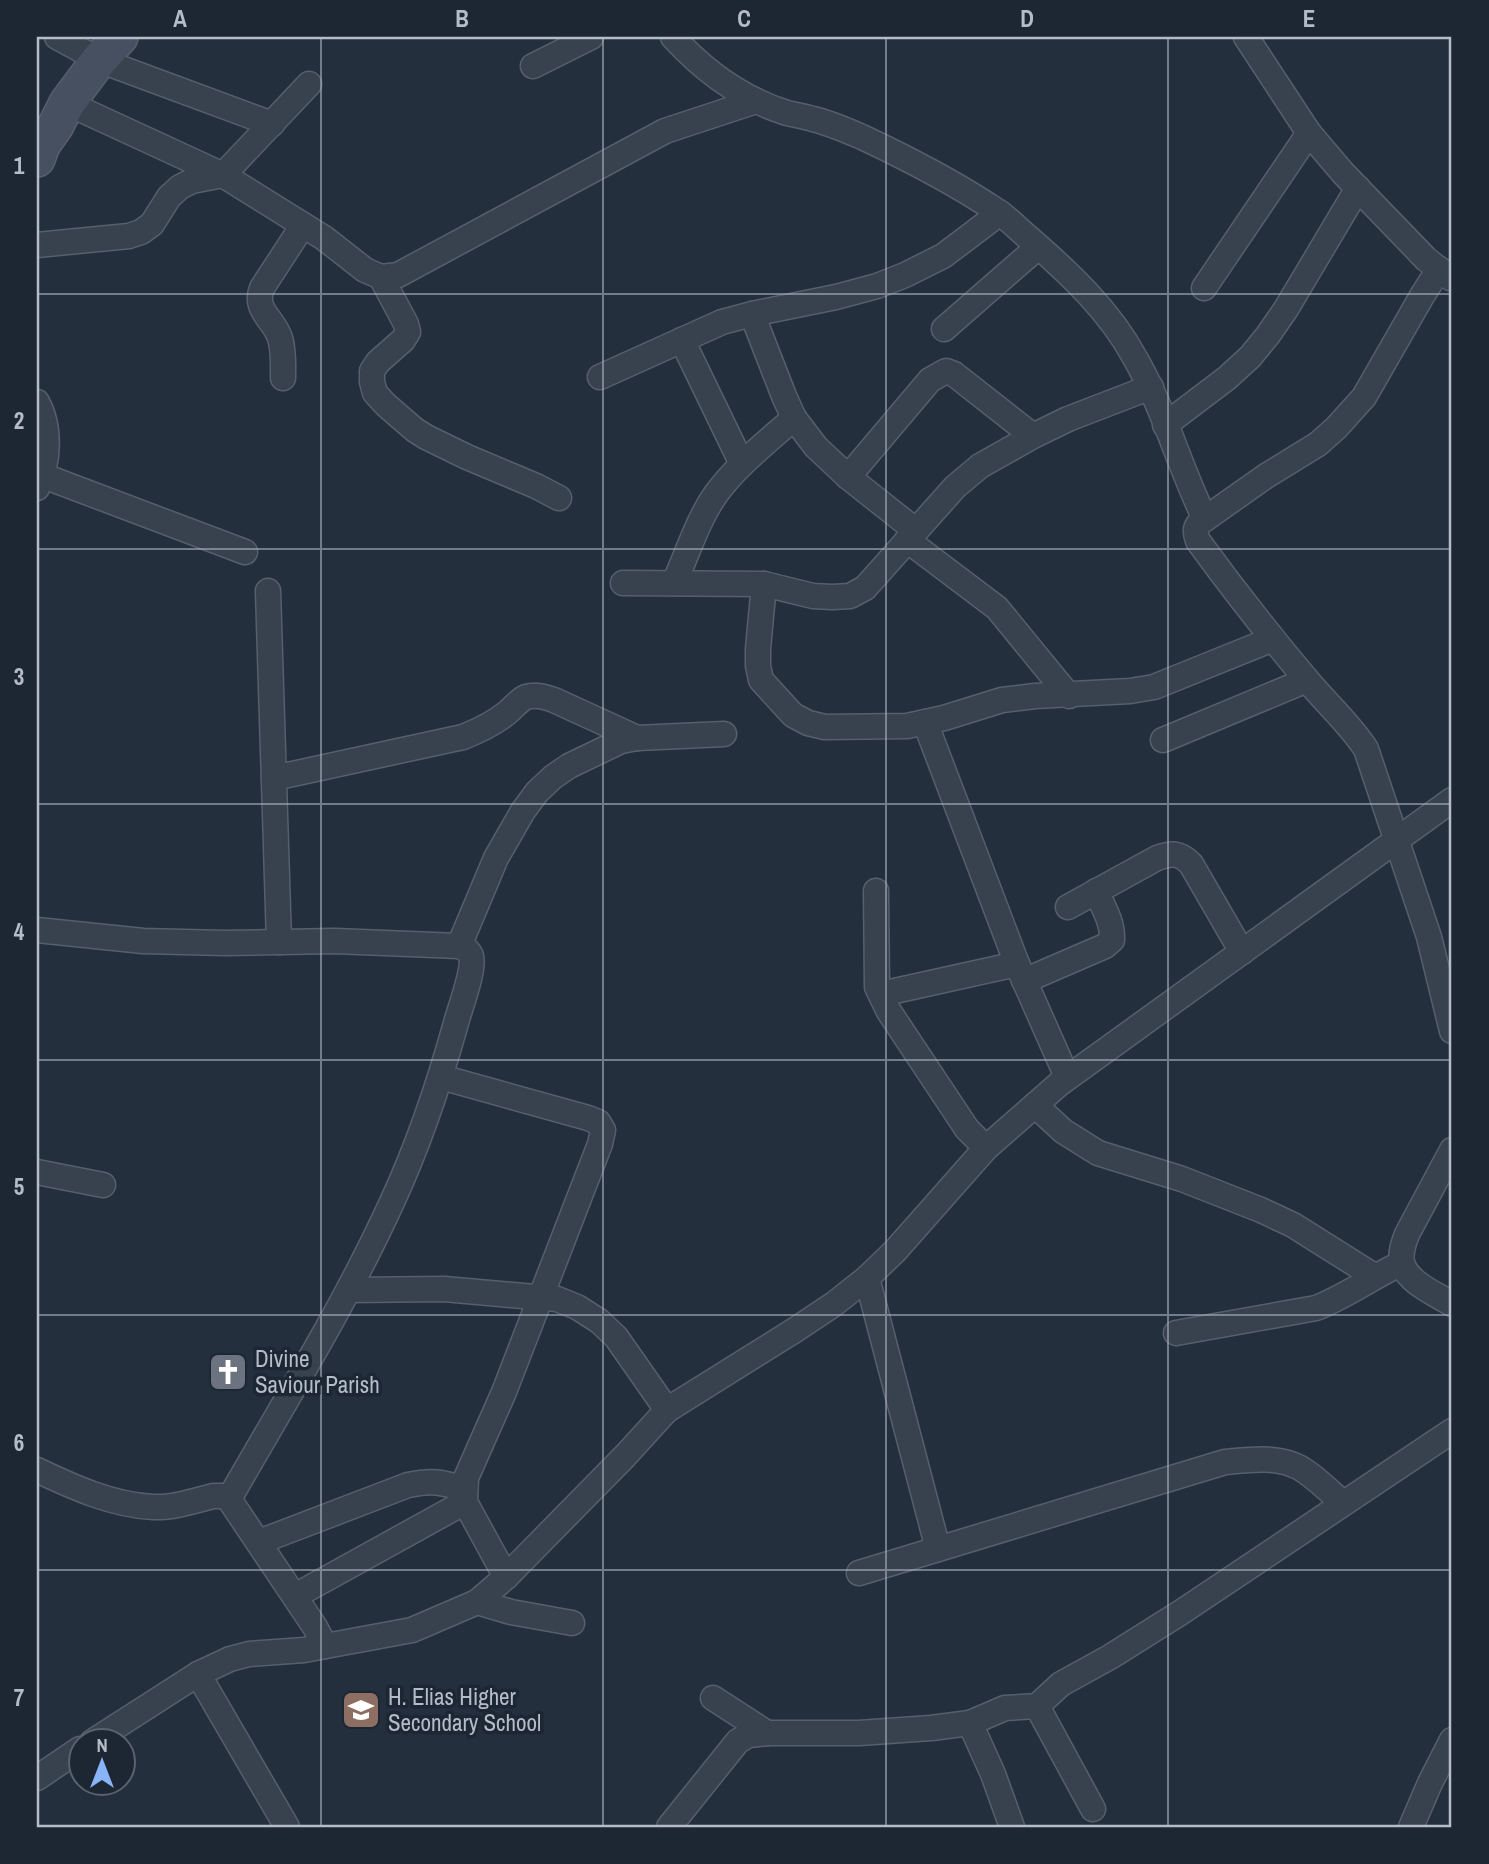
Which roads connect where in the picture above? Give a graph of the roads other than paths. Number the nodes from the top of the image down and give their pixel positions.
1 (57, 37) edge
2 (591, 37) edge
3 (673, 37) edge
4 (1246, 37) edge
5 (110, 48) edge
6 (533, 66) dead end
7 (309, 85) dead end
8 (756, 100) junction
9 (67, 103) junction
10 (272, 124) junction
11 (1309, 133) junction
12 (37, 159) edge
13 (223, 175) junction
14 (1358, 188) junction
15 (1000, 213) junction
16 (303, 225) junction
17 (37, 246) edge
18 (1038, 247) junction
19 (1446, 274) edge
20 (381, 277) junction
21 (1204, 288) dead end
22 (752, 314) junction
23 (944, 330) dead end
24 (682, 340) junction
25 (600, 377) dead end
26 (283, 378) dead end
27 (1151, 387) junction
28 (37, 402) edge
29 (794, 418) junction
30 (1166, 425) junction
31 (1033, 436) junction
32 (742, 464) junction
33 (848, 477) junction
34 (39, 482) edge
35 (559, 498) dead end
36 (1205, 519) junction
37 (911, 535) junction
38 (245, 552) dead end
39 (623, 583) dead end
40 (674, 583) junction
41 (764, 584) junction
42 (268, 591) dead end
43 (1273, 639) junction
44 (1307, 680) junction
45 (1069, 696) junction
46 (925, 722) junction
47 (724, 734) dead end
48 (637, 738) junction
49 (1163, 740) dead end
50 (274, 778) junction
51 (1452, 800) edge
52 (1398, 841) junction
53 (876, 891) dead end
54 (1096, 891) junction
55 (1068, 907) dead end
56 (37, 930) edge
57 (279, 942) junction
58 (459, 946) junction
59 (1242, 952) junction
60 (1021, 972) junction
61 (881, 994) junction
62 (1452, 1031) edge
63 (441, 1077) junction
64 (1068, 1077) junction
65 (1035, 1105) junction
66 (986, 1148) junction
67 (1452, 1150) edge
68 (37, 1172) edge
69 (103, 1185) dead end
70 (1402, 1263) junction
71 (1374, 1276) junction
72 (867, 1278) junction
73 (349, 1290) junction
74 (540, 1296) junction
75 (1452, 1304) edge
76 (1176, 1333) dead end
77 (667, 1410) junction
78 (1452, 1431) edge
79 (37, 1470) edge
80 (465, 1496) junction
81 (229, 1499) junction
82 (1343, 1503) junction
83 (259, 1542) junction
84 (939, 1549) junction
85 (859, 1573) dead end
86 (506, 1577) junction
87 (295, 1596) junction
88 (477, 1602) junction
89 (572, 1623) dead end
90 (325, 1646) junction
91 (198, 1674) junction
92 (713, 1698) dead end
93 (1037, 1706) junction
94 (970, 1723) junction
95 (113, 1728) edge
96 (767, 1733) junction
97 (1452, 1740) edge
98 (66, 1758) edge
99 (37, 1778) edge
100 (1093, 1809) dead end
101 (287, 1827) edge
102 (669, 1827) edge
103 (1012, 1827) edge
104 (1411, 1827) edge

1 - 5 street
2 - 6 street
3 - 8 street
4 - 11 street
5 - 9 street
5 - 10 street
7 - 10 street
8 - 15 street
8 - 20 street
9 - 12 street
9 - 13 street
10 - 13 street
11 - 14 street
11 - 21 street
13 - 16 street
13 - 17 street
14 - 19 street
14 - 30 street
15 - 18 street
15 - 22 street
16 - 20 street
16 - 26 street
18 - 23 street
18 - 27 street
19 - 36 street
20 - 35 street
22 - 24 street
22 - 29 street
24 - 25 street
24 - 32 street
27 - 30 street
27 - 31 street
28 - 34 street
29 - 32 street
29 - 33 street
30 - 36 street
31 - 33 street
31 - 37 street
32 - 40 street
33 - 37 street
34 - 38 street
36 - 43 street
37 - 41 street
37 - 45 street
39 - 40 street
40 - 41 street
41 - 46 street
42 - 50 street
43 - 44 street
43 - 45 street
44 - 49 street
44 - 52 street
45 - 46 street
46 - 60 street
47 - 48 street
48 - 50 street
48 - 58 street
50 - 57 street
51 - 52 street
52 - 59 street
52 - 62 street
53 - 61 street
54 - 55 street
54 - 59 street
54 - 60 street
56 - 57 street
57 - 58 street
58 - 63 street
59 - 64 street
60 - 61 street
60 - 64 street
61 - 66 street
63 - 73 street
63 - 74 street
64 - 65 street
65 - 66 street
65 - 71 street
66 - 72 street
67 - 70 street
68 - 69 street
70 - 71 street
70 - 75 street
71 - 76 street
72 - 77 street
72 - 84 street
73 - 74 street
73 - 81 street
74 - 77 street
74 - 80 street
77 - 86 street
78 - 82 street
79 - 81 street
80 - 83 street
80 - 86 street
80 - 87 street
81 - 83 street
82 - 84 street
82 - 93 street
83 - 87 street
84 - 85 street
86 - 88 street
87 - 90 street
88 - 89 street
88 - 90 street
90 - 91 street
91 - 95 street
91 - 101 street
92 - 96 street
93 - 94 street
93 - 100 street
94 - 96 street
94 - 103 street
96 - 102 street
97 - 104 street
98 - 99 street

